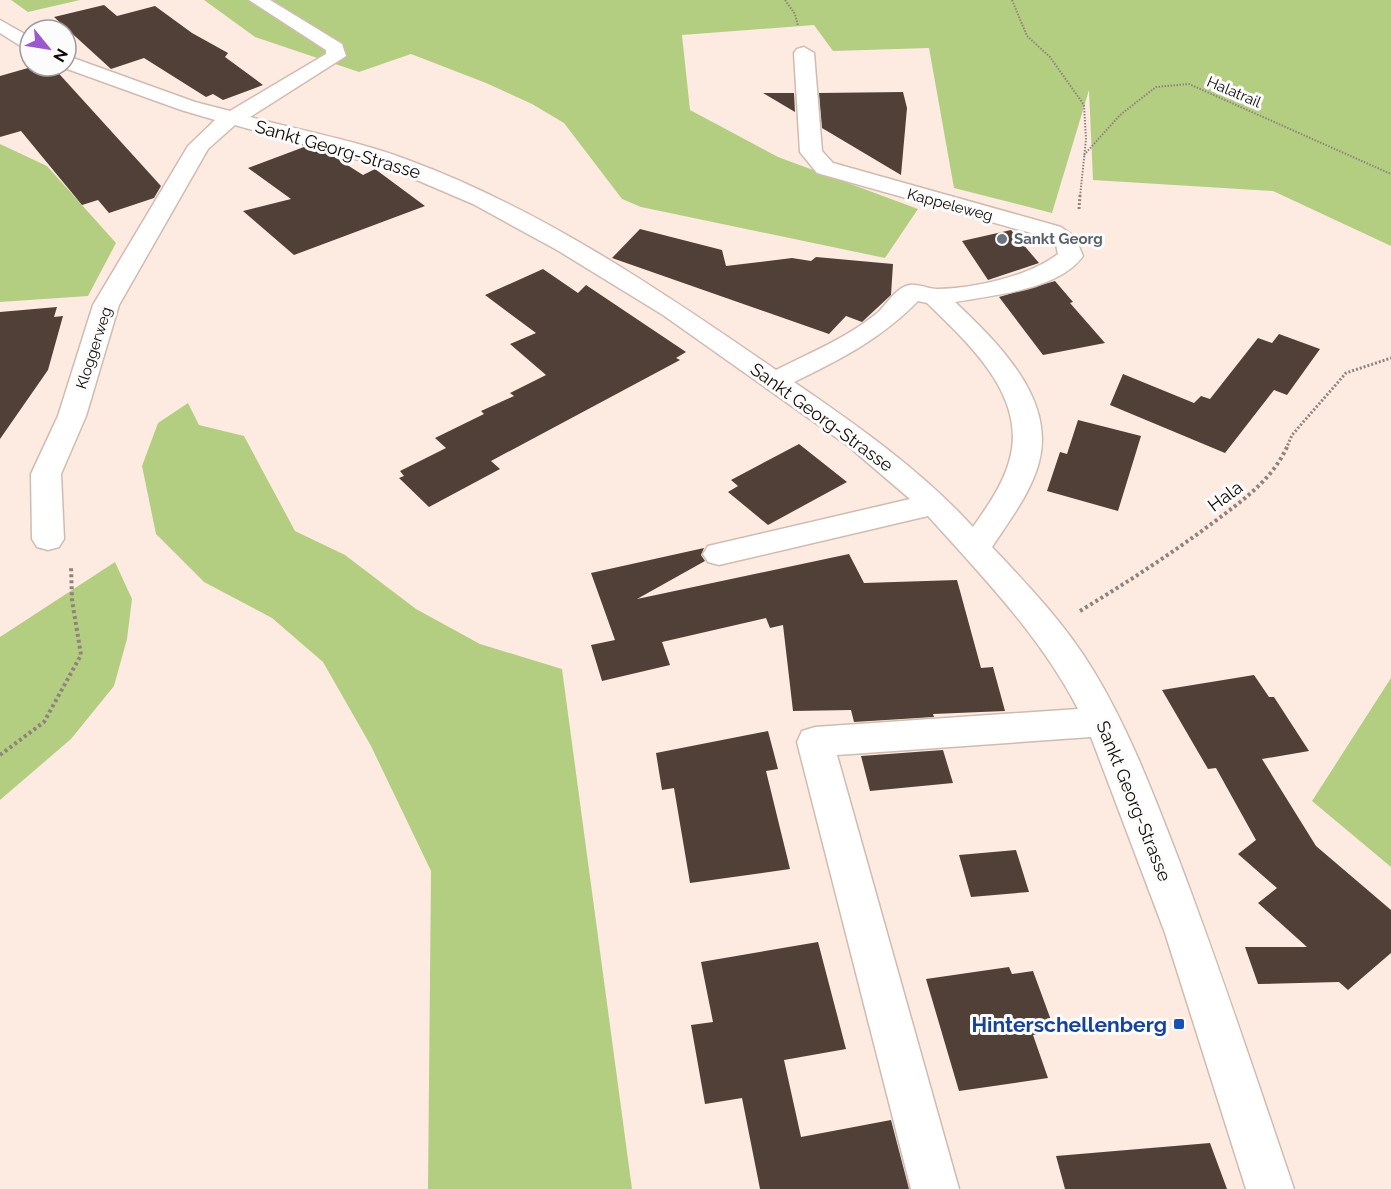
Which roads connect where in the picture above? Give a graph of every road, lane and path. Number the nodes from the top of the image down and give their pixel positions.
1 (258, 0) edge
2 (1012, 0) edge
3 (0, 26) edge
4 (18, 38) edge
5 (804, 53) dead end
6 (78, 66) edge
7 (232, 118) junction
8 (1084, 155) junction
9 (1391, 174) edge
10 (1067, 242) junction
11 (936, 297) junction
12 (1391, 358) edge
13 (775, 381) junction
14 (935, 504) junction
15 (48, 539) joint
16 (976, 547) junction
17 (719, 554) dead end
18 (1046, 631) junction
19 (1103, 722) junction
20 (0, 755) edge
21 (935, 1189) edge
22 (1270, 1189) edge

1 - 7 street, Kloggerweg
2 - 8 path
3 - 4 street
5 - 10 street, Kappeleweg
6 - 7 street, Sankt Georg-Strasse
7 - 13 street, Sankt Georg-Strasse
7 - 15 street, Kloggerweg
8 - 9 path, Halatrail
8 - 10 path
10 - 11 street
11 - 13 street
11 - 16 street
12 - 18 path, Hala
13 - 14 street, Sankt Georg-Strasse
14 - 16 street, Sankt Georg-Strasse
14 - 17 street
15 - 20 path
16 - 18 street, Sankt Georg-Strasse
18 - 19 street, Sankt Georg-Strasse
19 - 21 street
19 - 22 street, Sankt Georg-Strasse

